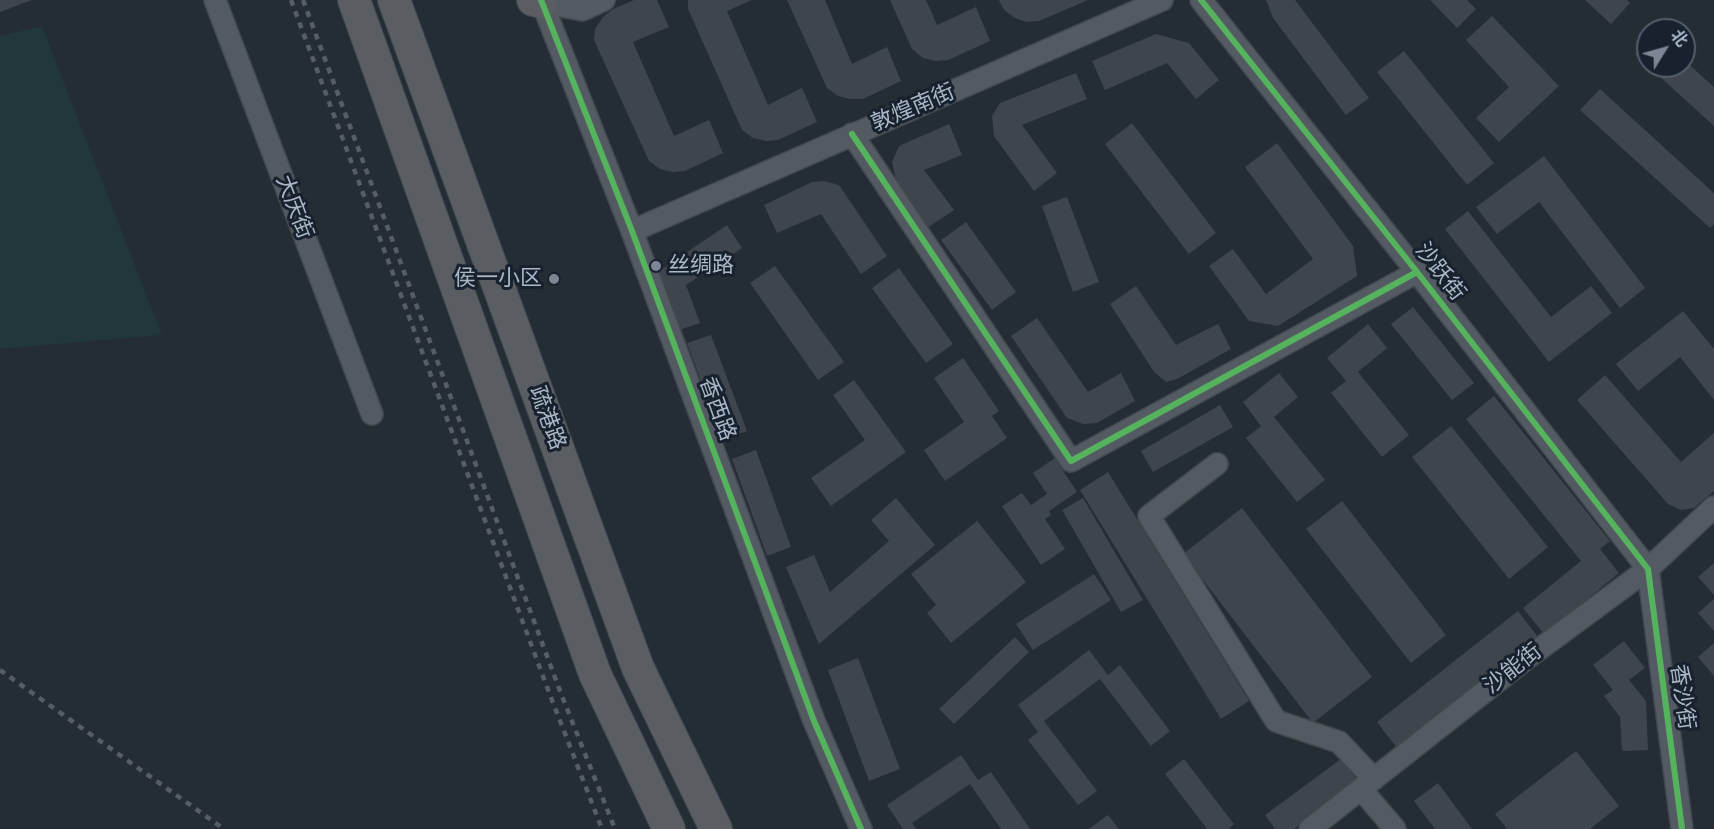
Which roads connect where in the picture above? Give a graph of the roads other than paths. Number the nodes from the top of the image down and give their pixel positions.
1 (215, 0) edge
2 (354, 0) edge
3 (394, 0) edge
4 (604, 0) edge
5 (1162, 0) edge
6 (1202, 0) edge
7 (538, 1) edge
8 (852, 134) junction
9 (632, 231) junction
10 (1417, 272) junction
11 (372, 414) dead end
12 (1217, 464) dead end
13 (1714, 507) edge
14 (1647, 569) junction
15 (1368, 784) junction
16 (669, 829) edge
17 (716, 829) edge
18 (861, 829) edge
19 (1310, 829) edge
20 (1395, 829) edge
21 (1682, 829) edge

1 - 11 street, 大庆街
2 - 16 highway
3 - 17 highway, 疏港路
4 - 7 street
5 - 8 street, 敦煌南街
6 - 10 street, 沙跃街
7 - 9 street, 香西路
8 - 9 street, 敦煌南街
8 - 10 street
9 - 18 street, 香西路
10 - 14 street, 沙跃街
12 - 15 street
13 - 14 street, 沙能街
14 - 15 street, 沙能街
14 - 21 street, 香沙街
15 - 19 street, 沙能街
15 - 20 street

